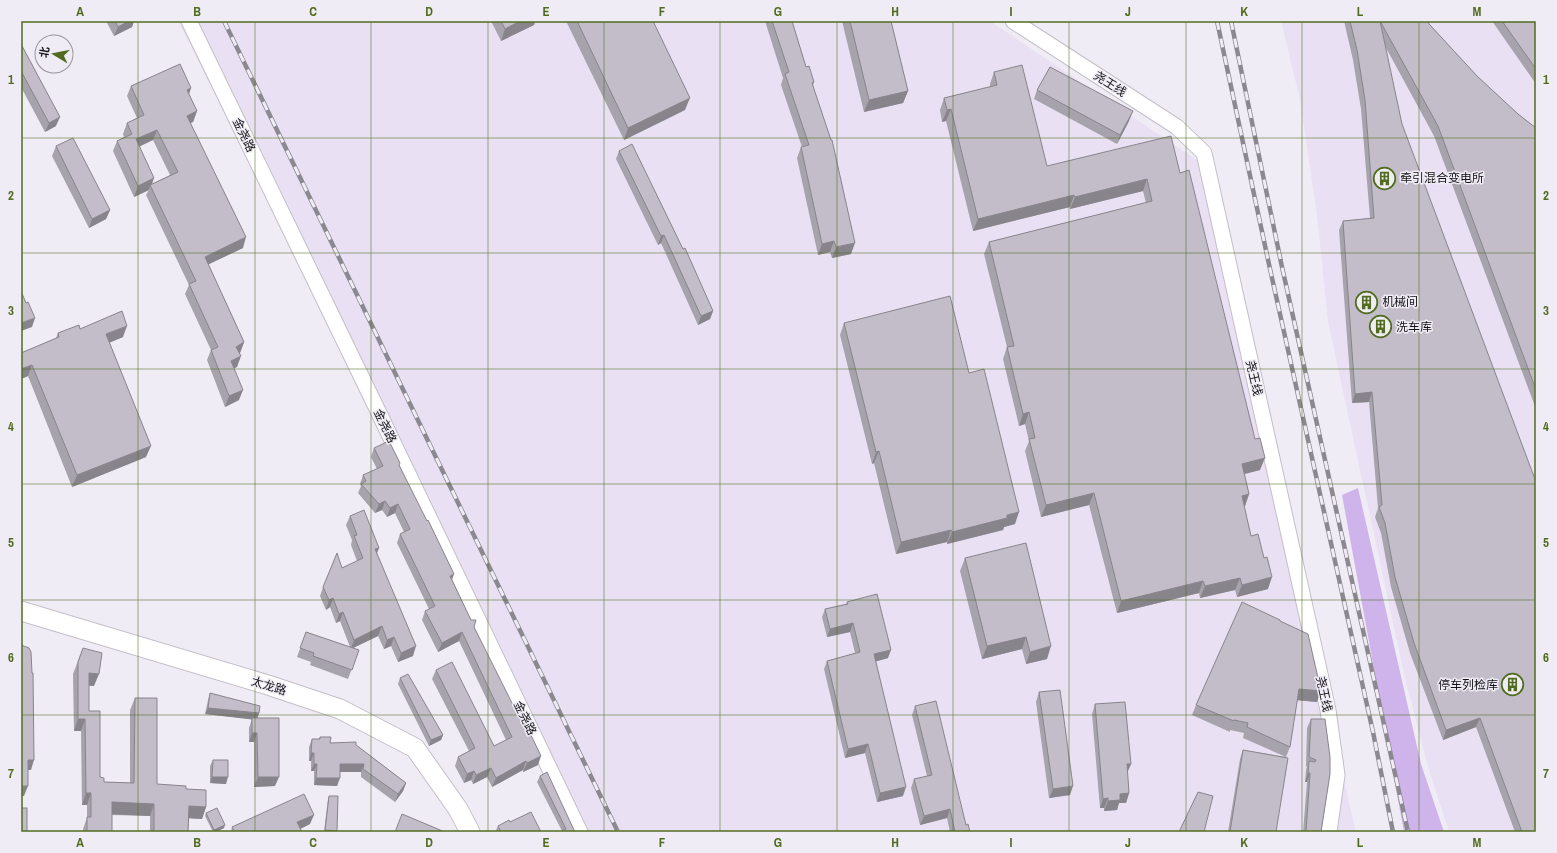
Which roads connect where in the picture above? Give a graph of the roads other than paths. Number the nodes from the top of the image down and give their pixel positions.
1 (188, 21) edge
2 (1013, 21) edge
3 (21, 611) edge
4 (470, 832) edge
5 (580, 832) edge
6 (1329, 832) edge

1 - 5 street, 金尧路
2 - 6 street, 尧王线
3 - 4 street, 太龙路

